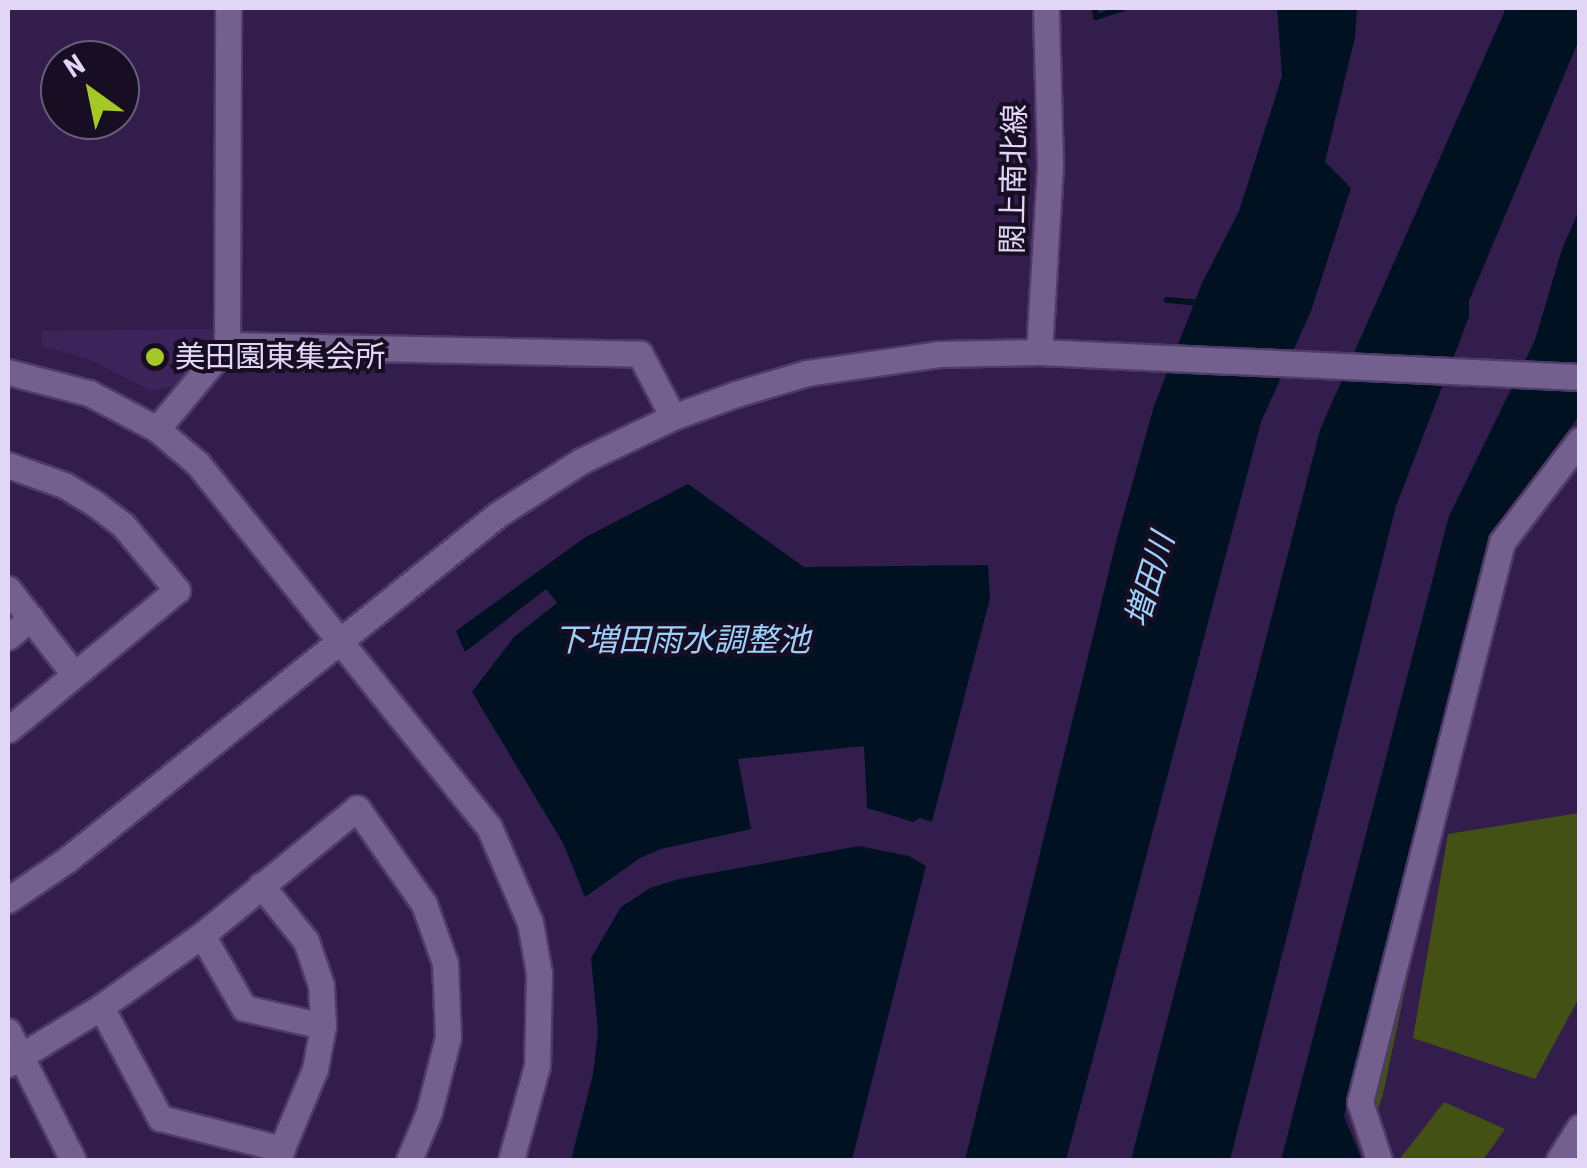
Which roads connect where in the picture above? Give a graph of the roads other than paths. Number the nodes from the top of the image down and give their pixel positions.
1 (228, 8) edge
2 (1046, 8) edge
3 (227, 345) junction
4 (1040, 352) junction
5 (8, 372) edge
6 (1580, 377) edge
7 (672, 416) junction
8 (157, 428) junction
9 (1580, 440) edge
10 (8, 464) edge
11 (8, 589) edge
12 (31, 618) junction
13 (8, 637) edge
14 (339, 640) junction
15 (74, 674) junction
16 (8, 730) edge
17 (261, 884) junction
18 (8, 900) edge
19 (202, 935) junction
20 (101, 1007) junction
21 (323, 1026) junction
22 (8, 1030) edge
23 (15, 1061) edge
24 (1580, 1127) edge
25 (280, 1154) edge
26 (73, 1160) edge
27 (409, 1160) edge
28 (511, 1160) edge
29 (1378, 1160) edge
30 (1559, 1160) edge

1 - 3 street
2 - 4 street, 閖上南北線
3 - 7 street
3 - 8 street
4 - 6 street
4 - 7 street
5 - 8 street
7 - 14 street
8 - 14 street
9 - 29 street
10 - 15 street
11 - 12 street
12 - 13 street
12 - 15 street
14 - 18 street
14 - 28 street
15 - 16 street
17 - 19 street
17 - 21 street
17 - 27 street
19 - 20 street
19 - 21 street
20 - 23 street
20 - 25 street
21 - 25 street
22 - 23 street
23 - 26 street
24 - 30 street

